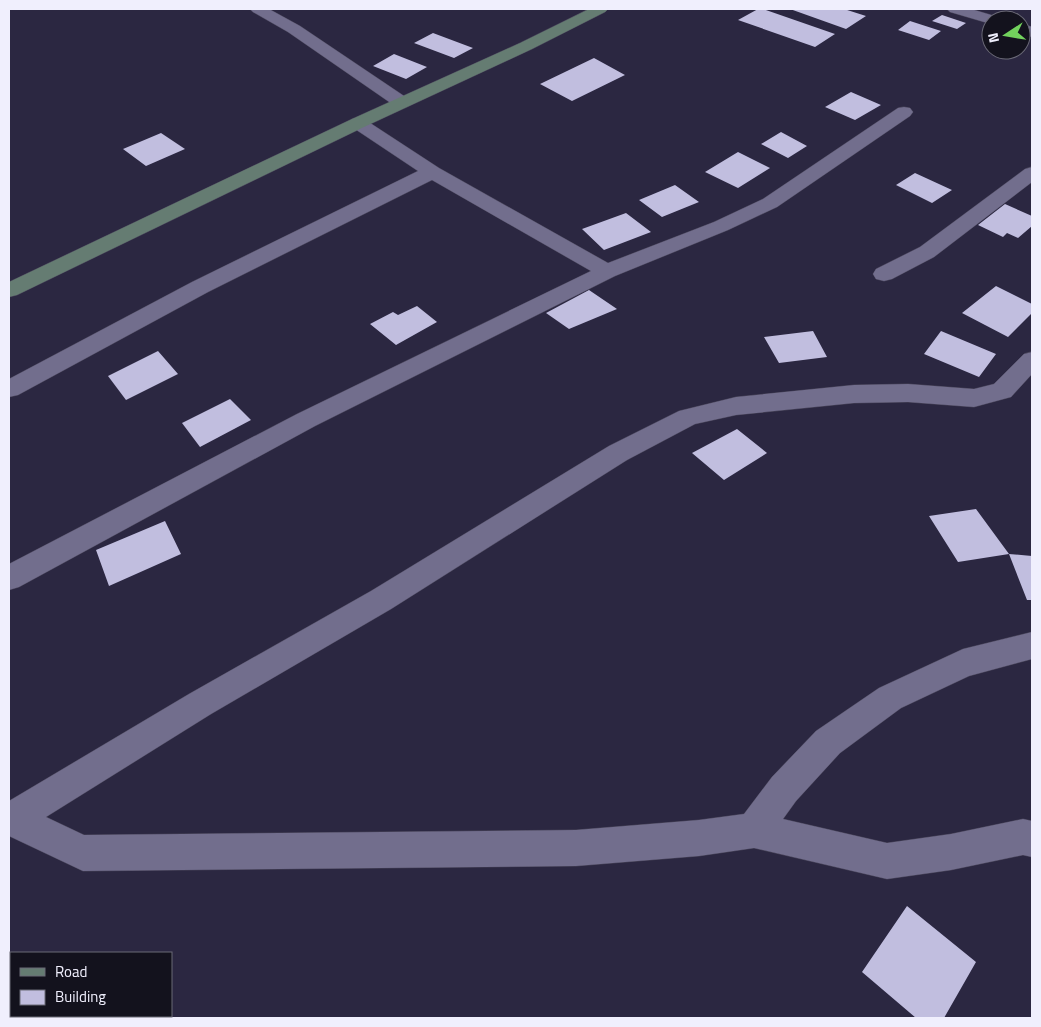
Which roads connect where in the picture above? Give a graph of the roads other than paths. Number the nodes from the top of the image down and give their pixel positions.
1 (258, 9) edge
2 (600, 9) edge
3 (955, 9) edge
4 (981, 17) edge
5 (401, 102) junction
6 (904, 112) dead end
7 (358, 122) junction
8 (432, 172) junction
9 (1032, 173) edge
10 (607, 271) junction
11 (884, 274) dead end
12 (9, 290) edge
13 (1032, 360) edge
14 (9, 389) edge
15 (9, 578) edge
16 (1032, 646) edge
17 (10, 818) edge
18 (754, 830) junction
19 (1032, 839) edge

1 - 5 street
2 - 5 main road
3 - 4 street
5 - 7 main road
6 - 10 street
7 - 8 street
7 - 12 main road
8 - 10 street
8 - 14 street
9 - 11 street
10 - 15 street
13 - 17 street
16 - 18 street
17 - 18 street
18 - 19 street

